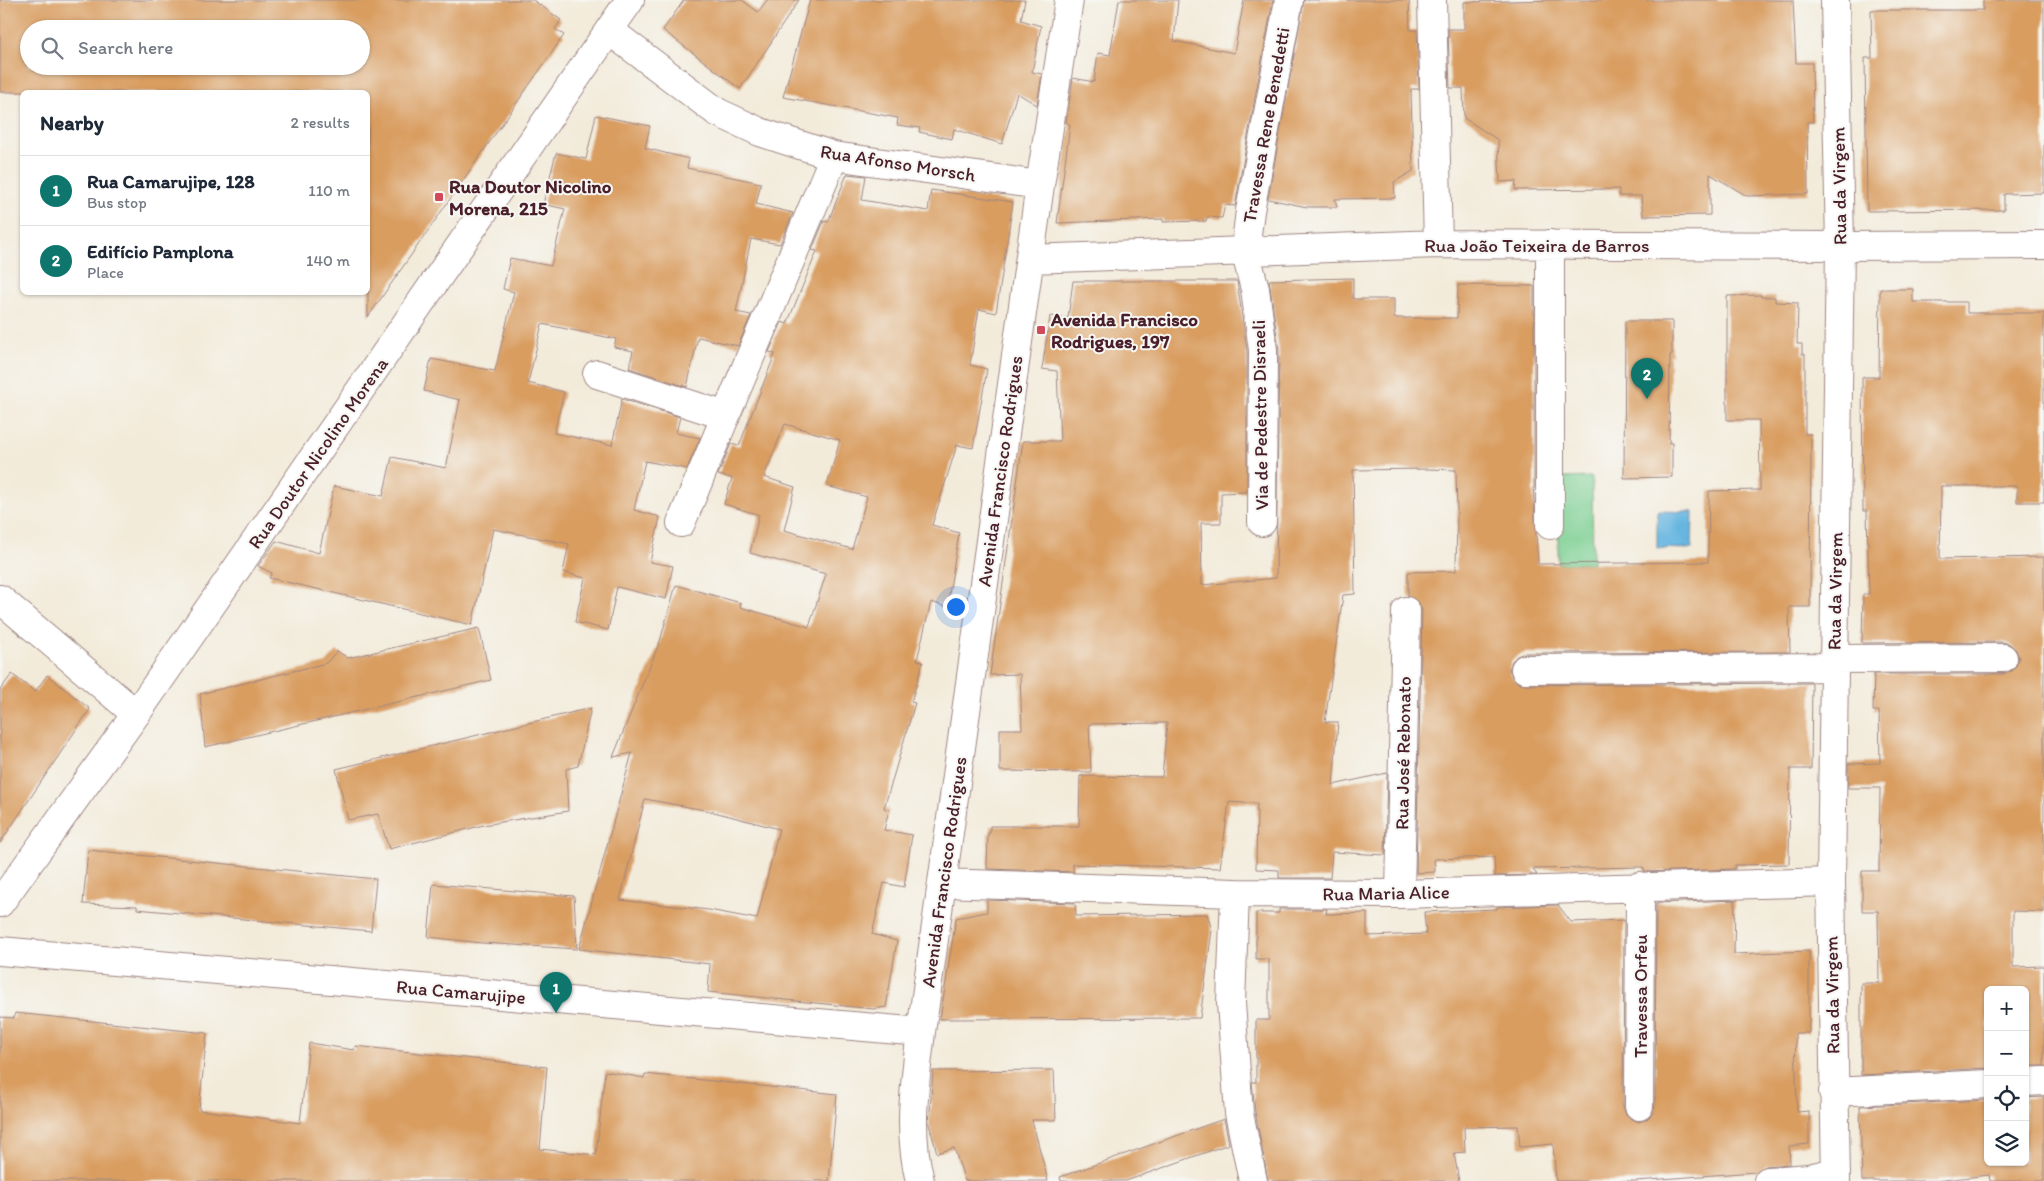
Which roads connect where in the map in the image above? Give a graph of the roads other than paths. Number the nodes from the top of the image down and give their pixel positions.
1 (630, 0) edge
2 (1069, 0) edge
3 (1289, 0) edge
4 (1432, 0) edge
5 (1835, 0) edge
6 (610, 31) junction
7 (834, 156) junction
8 (1040, 185) junction
9 (1438, 244) junction
10 (1550, 244) junction
11 (2044, 245) edge
12 (1840, 246) junction
13 (1245, 250) junction
14 (1030, 259) junction
15 (597, 374) dead end
16 (726, 416) junction
17 (1262, 522) dead end
18 (681, 523) dead end
19 (1550, 525) dead end
20 (0, 599) edge
21 (1406, 611) dead end
22 (2003, 658) dead end
23 (1834, 663) junction
24 (1525, 669) dead end
25 (136, 714) junction
26 (1831, 882) junction
27 (942, 883) junction
28 (1640, 886) junction
29 (1236, 893) junction
30 (1400, 894) junction
31 (0, 903) edge
32 (0, 951) edge
33 (921, 1032) junction
34 (2044, 1081) edge
35 (2029, 1082) edge
36 (1984, 1084) edge
37 (1833, 1092) junction
38 (1639, 1106) dead end
39 (1836, 1177) edge
40 (920, 1181) edge
41 (1253, 1181) edge
42 (1768, 1181) edge

1 - 6 street, Rua Doutor Nicolino Morena
2 - 8 street, Avenida Francisco Rodrigues
3 - 13 street, Travessa Rene Benedetti
4 - 9 street
5 - 12 street, Rua da Virgem
6 - 7 street, Rua Afonso Morsch
6 - 25 street, Rua Doutor Nicolino Morena
7 - 8 street, Rua Afonso Morsch
7 - 16 street
8 - 14 street, Avenida Francisco Rodrigues
9 - 10 street, Rua João Teixeira de Barros
9 - 13 street, Rua João Teixeira de Barros
10 - 12 street, Rua João Teixeira de Barros
10 - 19 street
11 - 12 street, Rua João Teixeira de Barros
12 - 23 street, Rua da Virgem
13 - 14 street, Rua João Teixeira de Barros
13 - 17 street, Via de Pedestre Disraeli
14 - 27 street, Avenida Francisco Rodrigues
15 - 16 street
16 - 18 street
20 - 25 street
21 - 30 street, Rua José Rebonato
22 - 23 street
23 - 24 street
23 - 26 street, Rua da Virgem
25 - 31 street, Rua Doutor Nicolino Morena
26 - 28 street, Rua Maria Alice
26 - 37 street, Rua da Virgem
27 - 29 street, Rua Maria Alice
27 - 33 street, Avenida Francisco Rodrigues
28 - 30 street, Rua Maria Alice
28 - 38 street, Travessa Orfeu
29 - 30 street, Rua Maria Alice
29 - 41 street
32 - 33 street, Rua Camarujipe
33 - 40 street, Avenida Francisco Rodrigues
34 - 35 street
36 - 37 street
37 - 39 street, Rua da Virgem
39 - 42 street

